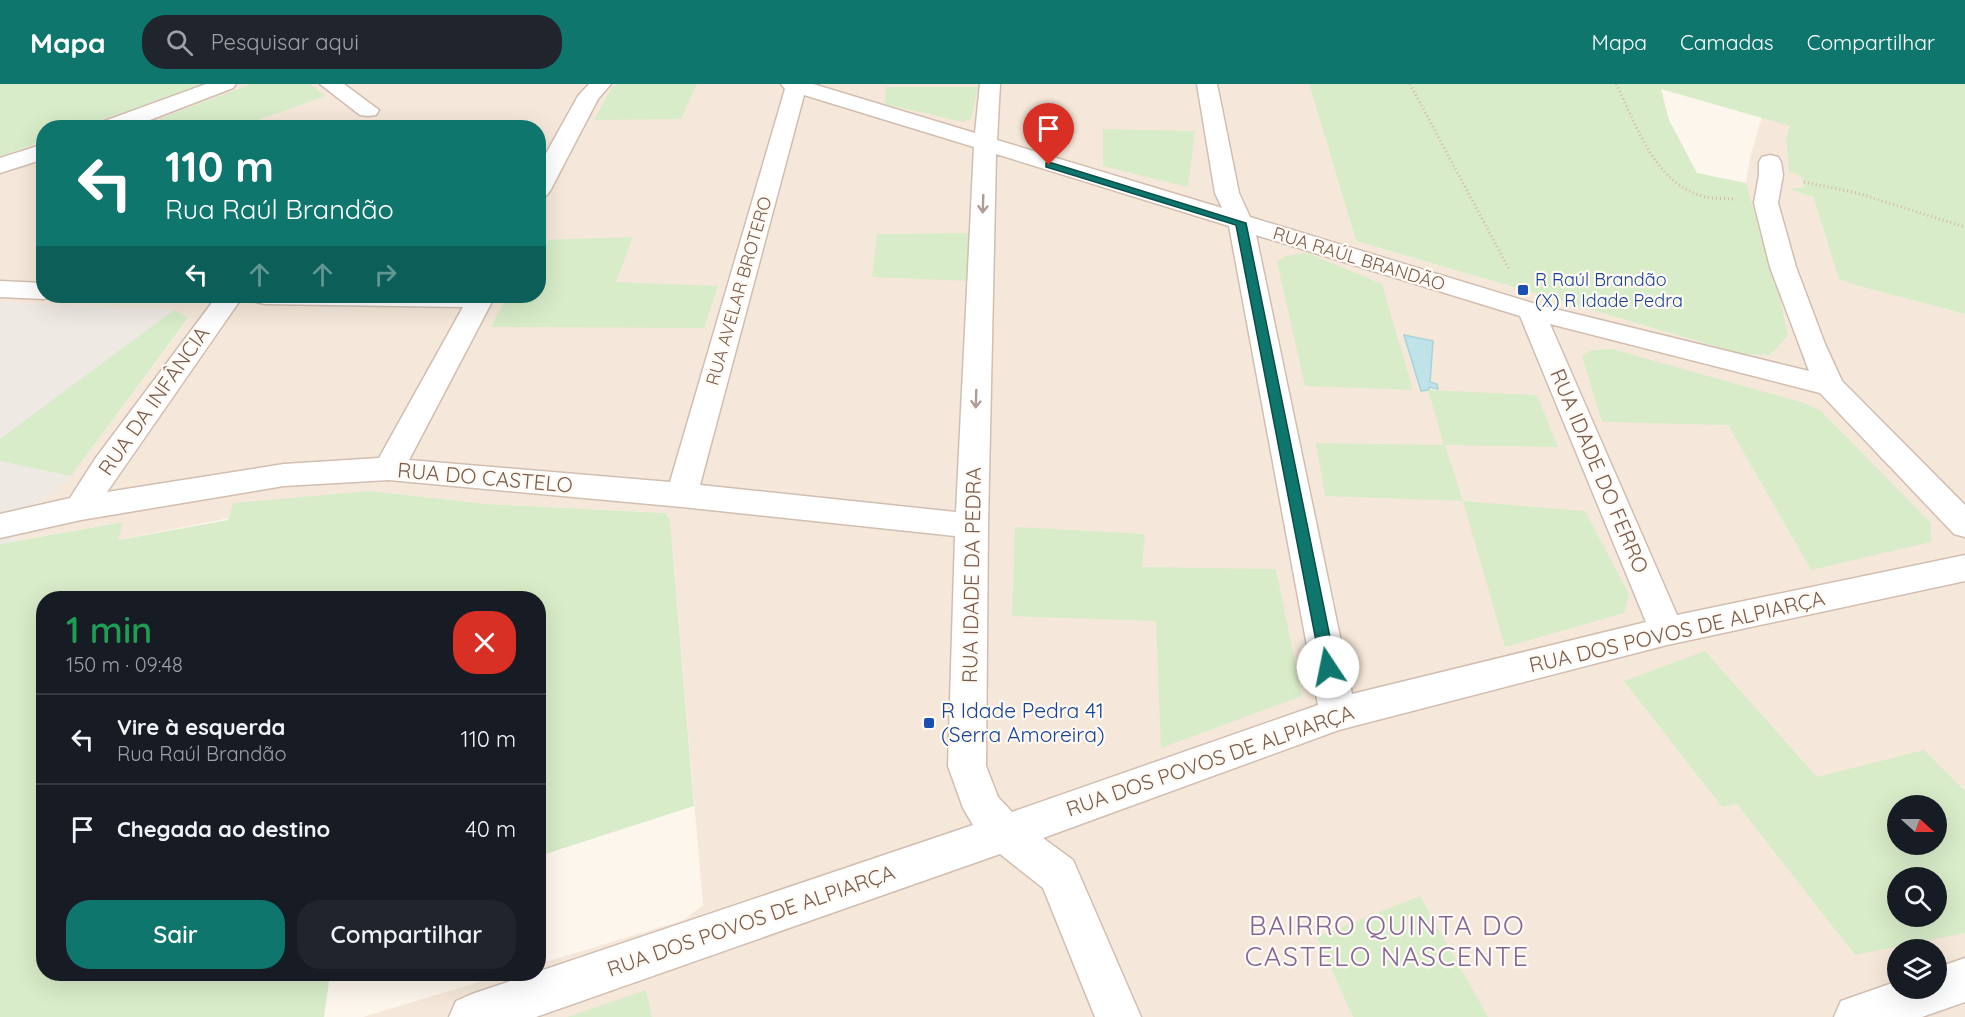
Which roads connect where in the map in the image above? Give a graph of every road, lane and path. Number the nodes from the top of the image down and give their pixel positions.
1 (226, 84) edge
2 (330, 84) edge
3 (601, 84) edge
4 (990, 84) edge
5 (1207, 84) edge
6 (1410, 84) edge
7 (1616, 84) edge
8 (794, 85) edge
9 (368, 110) dead end
10 (129, 120) edge
11 (985, 145) junction
12 (36, 154) edge
13 (1770, 162) dead end
14 (0, 166) edge
15 (546, 176) edge
16 (1803, 182) dead end
17 (1766, 203) junction
18 (1241, 223) junction
19 (1965, 227) edge
20 (0, 290) edge
21 (36, 291) edge
22 (225, 303) edge
23 (478, 303) edge
24 (1531, 312) junction
25 (1830, 386) junction
26 (389, 469) junction
27 (682, 495) junction
28 (81, 508) junction
29 (1965, 525) edge
30 (0, 526) edge
31 (972, 526) junction
32 (1965, 568) edge
33 (1667, 631) junction
34 (1338, 714) junction
35 (1005, 833) junction
36 (1965, 980) edge
37 (472, 1017) edge
38 (1118, 1017) edge
39 (1857, 1017) edge

1 - 10 street
2 - 9 street
3 - 15 street
4 - 11 street, RUA IDADE DA PEDRA
5 - 18 street
6 - 24 path
7 - 17 path
8 - 11 street, RUA RAÚL BRANDÃO
8 - 27 street, RUA AVELAR BROTERO
11 - 18 street, RUA RAÚL BRANDÃO
11 -> 31 street, RUA IDADE DA PEDRA
12 - 14 street
13 - 17 street
16 - 19 path
17 - 25 street
18 - 24 street, RUA RAÚL BRANDÃO
18 - 34 street
20 - 21 street
22 - 28 street, RUA DA INFÂNCIA
23 - 26 street
24 - 25 street, RUA RAÚL BRANDÃO
24 - 33 street, RUA IDADE DO FERRO
25 - 29 street
26 - 27 street, RUA DO CASTELO
26 - 28 street, RUA DO CASTELO
27 - 31 street, RUA DO CASTELO
28 - 30 street, RUA DO CASTELO
31 - 35 street, RUA IDADE DA PEDRA
32 - 33 street, RUA DOS POVOS DE ALPIARÇA
33 - 34 street, RUA DOS POVOS DE ALPIARÇA
34 - 35 street, RUA DOS POVOS DE ALPIARÇA
35 - 37 street, RUA DOS POVOS DE ALPIARÇA
35 - 38 street, RUA IDADE DA PEDRA
36 - 39 street

